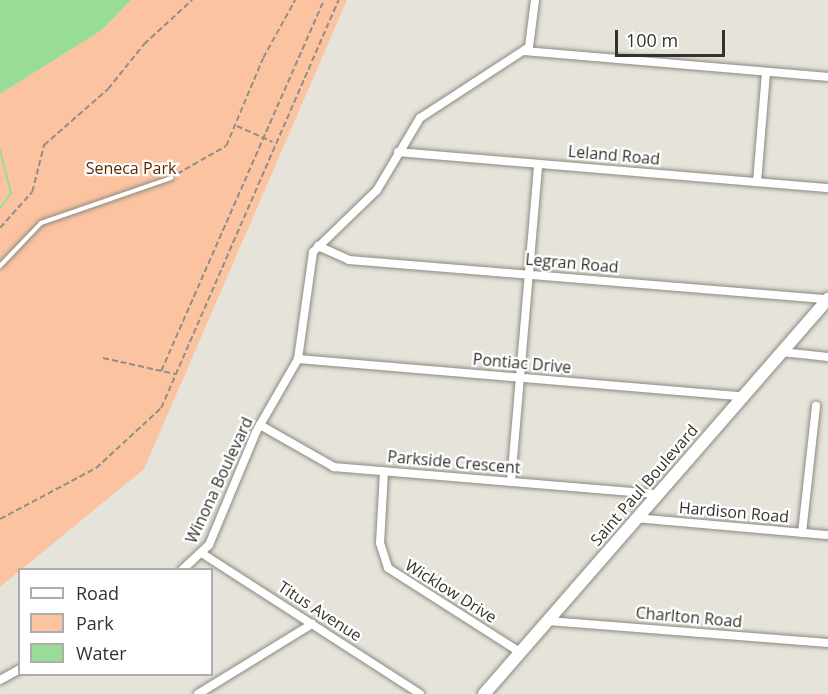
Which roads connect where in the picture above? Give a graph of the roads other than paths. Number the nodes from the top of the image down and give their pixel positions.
1 (535, 0) edge
2 (525, 51) junction
3 (766, 72) junction
4 (828, 77) edge
5 (398, 152) junction
6 (538, 164) junction
7 (171, 178) road end
8 (757, 182) junction
9 (828, 188) edge
10 (318, 246) junction
11 (0, 266) edge
12 (529, 274) junction
13 (828, 299) edge
14 (781, 352) junction
15 (828, 357) edge
16 (298, 359) junction
17 (521, 378) junction
18 (743, 396) junction
19 (816, 406) dead end
20 (260, 425) junction
21 (384, 472) junction
22 (511, 482) junction
23 (658, 494) junction
24 (636, 518) junction
25 (802, 532) junction
26 (828, 535) edge
27 (203, 554) junction
28 (185, 568) edge
29 (548, 621) junction
30 (312, 624) junction
31 (828, 643) edge
32 (520, 652) junction
33 (18, 670) edge
34 (0, 680) edge
35 (198, 694) edge
36 (420, 694) edge
37 (484, 694) edge

1 - 2 street
2 - 3 street
2 - 5 street, Winona Boulevard
3 - 4 street
3 - 8 street
5 - 6 street, Leland Road
5 - 10 street, Winona Boulevard
6 - 8 street, Leland Road
6 - 12 street
7 - 11 lane
8 - 9 street, Leland Road
10 - 12 street, Legran Road
10 - 16 street, Winona Boulevard
12 - 13 street, Legran Road
12 - 17 street
13 - 14 main road, Saint Paul Boulevard
14 - 15 street
14 - 18 main road, Saint Paul Boulevard
16 - 17 street, Pontiac Drive
16 - 20 street, Winona Boulevard
17 - 18 street, Pontiac Drive
17 - 22 street
18 - 23 main road, Saint Paul Boulevard
19 - 25 street
20 - 21 street, Parkside Crescent
20 - 27 street, Winona Boulevard
21 - 22 street, Parkside Crescent
21 - 32 street, Wicklow Drive
22 - 23 street, Parkside Crescent
23 - 24 main road, Saint Paul Boulevard
24 - 25 street, Hardison Road
24 - 29 main road, Saint Paul Boulevard
25 - 26 street, Hardison Road
27 - 28 street, Winona Boulevard
27 - 30 street, Titus Avenue
29 - 31 street, Charlton Road
29 - 32 main road, Saint Paul Boulevard
30 - 35 street
30 - 36 street, Titus Avenue
32 - 37 main road, Saint Paul Boulevard
33 - 34 street

